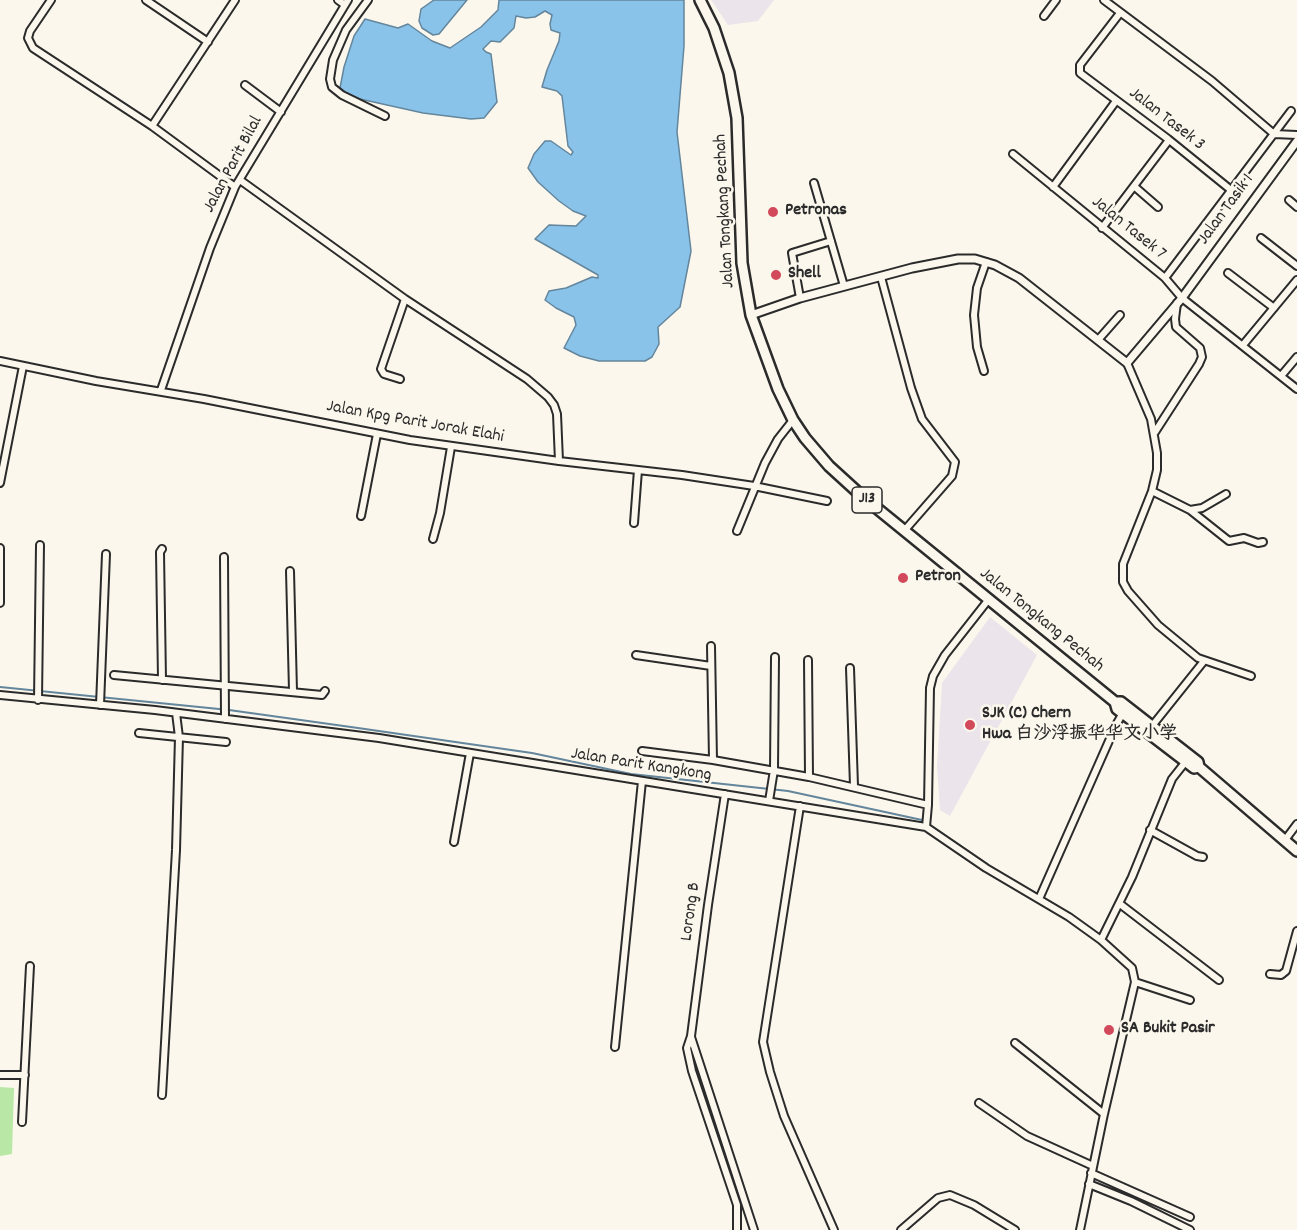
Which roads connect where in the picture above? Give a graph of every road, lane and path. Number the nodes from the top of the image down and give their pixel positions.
1 (51, 0) edge
2 (146, 0) edge
3 (235, 0) edge
4 (338, 0) edge
5 (368, 0) edge
6 (700, 0) edge
7 (1056, 0) edge
8 (1104, 0) edge
9 (347, 3) edge
10 (1120, 13) junction
11 (1044, 16) dead end
12 (208, 42) junction
13 (245, 85) dead end
14 (1116, 101) junction
15 (1291, 111) dead end
16 (280, 112) junction
17 (385, 116) dead end
18 (152, 126) junction
19 (1274, 134) junction
20 (1297, 135) edge
21 (1169, 140) junction
22 (1297, 141) edge
23 (1012, 154) dead end
24 (240, 180) junction
25 (814, 183) dead end
26 (236, 187) junction
27 (1053, 187) junction
28 (1135, 187) junction
29 (1231, 190) junction
30 (1289, 200) dead end
31 (1158, 207) dead end
32 (1297, 207) edge
33 (1102, 228) junction
34 (1261, 238) dead end
35 (831, 241) junction
36 (986, 262) junction
37 (1297, 266) edge
38 (1228, 273) dead end
39 (881, 277) junction
40 (1165, 278) junction
41 (1297, 280) edge
42 (844, 286) junction
43 (800, 298) junction
44 (405, 299) junction
45 (1179, 301) junction
46 (1274, 308) junction
47 (751, 315) junction
48 (1120, 315) dead end
49 (1098, 340) junction
50 (1244, 345) junction
51 (1297, 357) edge
52 (0, 361) edge
53 (1127, 363) junction
54 (22, 370) junction
55 (984, 370) dead end
56 (1281, 376) junction
57 (400, 379) dead end
58 (1297, 389) edge
59 (161, 390) junction
60 (794, 420) junction
61 (1155, 432) junction
62 (376, 438) junction
63 (450, 450) junction
64 (559, 461) junction
65 (638, 470) junction
66 (0, 483) edge
67 (754, 486) junction
68 (1152, 490) junction
69 (1226, 494) dead end
70 (827, 501) dead end
71 (1190, 510) junction
72 (361, 516) dead end
73 (634, 523) dead end
74 (737, 531) dead end
75 (904, 531) junction
76 (433, 539) dead end
77 (1263, 542) dead end
78 (40, 545) dead end
79 (0, 548) edge
80 (162, 549) dead end
81 (106, 554) dead end
82 (224, 557) dead end
83 (290, 571) dead end
84 (0, 592) edge
85 (988, 600) junction
86 (0, 603) edge
87 (711, 646) dead end
88 (636, 656) dead end
89 (775, 657) dead end
90 (808, 660) dead end
91 (1204, 661) junction
92 (711, 666) junction
93 (850, 668) dead end
94 (114, 675) dead end
95 (1251, 676) dead end
96 (162, 680) junction
97 (224, 685) junction
98 (326, 691) dead end
99 (293, 692) junction
100 (0, 695) edge
101 (39, 695) junction
102 (100, 699) junction
103 (1124, 710) junction
104 (176, 713) junction
105 (225, 717) junction
106 (1152, 726) junction
107 (139, 733) dead end
108 (179, 737) junction
109 (226, 742) dead end
110 (642, 752) dead end
111 (470, 753) junction
112 (1188, 759) junction
113 (713, 760) junction
114 (774, 770) junction
115 (809, 777) junction
116 (642, 781) junction
117 (854, 786) junction
118 (725, 794) junction
119 (769, 797) junction
120 (928, 805) junction
121 (800, 806) junction
122 (1297, 824) edge
123 (926, 827) junction
124 (1150, 830) junction
125 (1285, 840) junction
126 (454, 842) dead end
127 (1297, 851) edge
128 (1203, 857) dead end
129 (1039, 899) junction
130 (1120, 904) junction
131 (1297, 931) edge
132 (1101, 940) junction
133 (30, 966) dead end
134 (1270, 974) dead end
135 (1219, 980) dead end
136 (1136, 982) junction
137 (1190, 1000) dead end
138 (691, 1036) junction
139 (1015, 1042) dead end
140 (615, 1047) dead end
141 (700, 1068) junction
142 (692, 1071) junction
143 (0, 1075) edge
144 (25, 1076) junction
145 (162, 1095) dead end
146 (979, 1103) dead end
147 (1104, 1114) junction
148 (22, 1122) dead end
149 (1093, 1166) junction
150 (1091, 1173) junction
151 (1089, 1184) junction
152 (1190, 1217) dead end
153 (737, 1230) edge
154 (754, 1230) edge
155 (834, 1230) edge
156 (902, 1230) edge
157 (1015, 1230) edge
158 (1080, 1230) edge
159 (1190, 1230) edge

1 - 18 street
2 - 12 street
3 - 12 street
4 - 9 street
5 - 17 street
6 - 47 main road, Jalan Tongkang Pechah / J13
7 - 11 street
8 - 10 street
9 - 16 street, Jalan Parit Bilal
10 - 14 street, Jalan Tasek 3
10 - 19 street
12 - 18 street
13 - 16 street
14 - 21 street, Jalan Tasek 3
14 - 27 street
15 - 19 street
16 - 24 street, Jalan Parit Bilal
18 - 26 street
19 - 20 street
19 - 29 street
21 - 28 street
21 - 29 street, Jalan Tasek 3
22 - 45 street, Jalan Tasik 1
23 - 27 street, Jalan Tasek 7
24 - 26 street, Jalan Parit Bilal
24 - 44 street
25 - 35 street
26 - 59 street, Jalan Parit Bilal
27 - 33 street, Jalan Tasek 7
28 - 31 street
28 - 33 street
29 - 40 street
30 - 32 street
33 - 40 street, Jalan Tasek 7
34 - 37 street
35 - 42 street
35 - 43 street
36 - 39 street
36 - 49 street
36 - 55 street
38 - 46 street
39 - 42 street
39 - 75 street
40 - 45 street, Jalan Tasek 7
41 - 46 street
42 - 43 street
43 - 47 street
44 - 57 street
44 - 64 street
45 - 50 street, Jalan Tasek 7
45 - 53 street, Jalan Tasik 1
45 - 61 street
46 - 50 street
47 - 60 main road, Jalan Tongkang Pechah / J13
48 - 49 street
49 - 53 street
50 - 56 street, Jalan Tasek 7
51 - 56 street
52 - 54 street, Jalan Kpg Parit Jorak Elahi
53 - 61 street
54 - 59 street, Jalan Kpg Parit Jorak Elahi
54 - 66 street
56 - 58 street, Jalan Tasek 7
59 - 62 street, Jalan Kpg Parit Jorak Elahi
60 - 67 street
60 - 75 main road, Jalan Tongkang Pechah / J13
61 - 68 street
62 - 63 street, Jalan Kpg Parit Jorak Elahi
62 - 72 street
63 - 64 street, Jalan Kpg Parit Jorak Elahi
63 - 76 street
64 - 65 street, Jalan Kpg Parit Jorak Elahi
65 - 67 street, Jalan Kpg Parit Jorak Elahi
65 - 73 street
67 - 70 street, Jalan Kpg Parit Jorak Elahi
67 - 74 street
68 - 71 street
68 - 91 street
69 - 71 street
71 - 77 street
75 - 85 main road, Jalan Tongkang Pechah / J13
78 - 101 street
79 - 84 street
80 - 96 street
81 - 102 street
82 - 97 street
83 - 99 street
84 - 86 street
85 - 103 main road, Jalan Tongkang Pechah / J13
85 - 120 street
87 - 92 street
88 - 92 street
89 - 114 street
90 - 115 street
91 - 95 street
91 - 106 street
92 - 113 street
93 - 117 street
94 - 96 street
96 - 97 street
97 - 99 street
97 - 105 street
98 - 99 street
100 - 101 street, Jalan Parit Kangkong
101 - 102 street, Jalan Parit Kangkong
102 - 104 street, Jalan Parit Kangkong
103 - 106 main road, Jalan Tongkang Pechah / J13
103 - 112 main road, Jalan Tongkang Pechah / J13
103 - 129 street
104 - 105 street, Jalan Parit Kangkong
104 - 108 street
105 - 111 street, Jalan Parit Kangkong
106 - 112 main road, Jalan Tongkang Pechah / J13
107 - 108 street
108 - 109 street
108 - 145 street
110 - 113 street
111 - 116 street, Jalan Parit Kangkong
111 - 126 street
112 - 124 street
112 - 125 main road, Jalan Tongkang Pechah / J13
113 - 114 street
114 - 115 street
114 - 119 street
115 - 117 street
116 - 118 street, Jalan Parit Kangkong
116 - 140 street
117 - 120 street
118 - 119 street, Jalan Parit Kangkong
118 - 138 street, Lorong B
119 - 121 street, Jalan Parit Kangkong
120 - 123 street
121 - 123 street, Jalan Parit Kangkong
121 - 155 street
122 - 125 street
123 - 129 street
124 - 128 street
124 - 130 street
125 - 127 main road, Jalan Tongkang Pechah / J13
129 - 132 street
130 - 132 street
130 - 135 street
131 - 134 street
132 - 136 street
133 - 144 street
136 - 137 street
136 - 147 street
138 - 141 street
138 - 142 street, Lorong B
139 - 147 street
141 - 142 street
141 - 154 street
142 - 153 street, Lorong B
143 - 144 street
144 - 148 street
146 - 149 street
147 - 149 street
149 - 150 street
150 - 151 street
150 - 152 street
151 - 158 street
151 - 159 street
156 - 157 street

